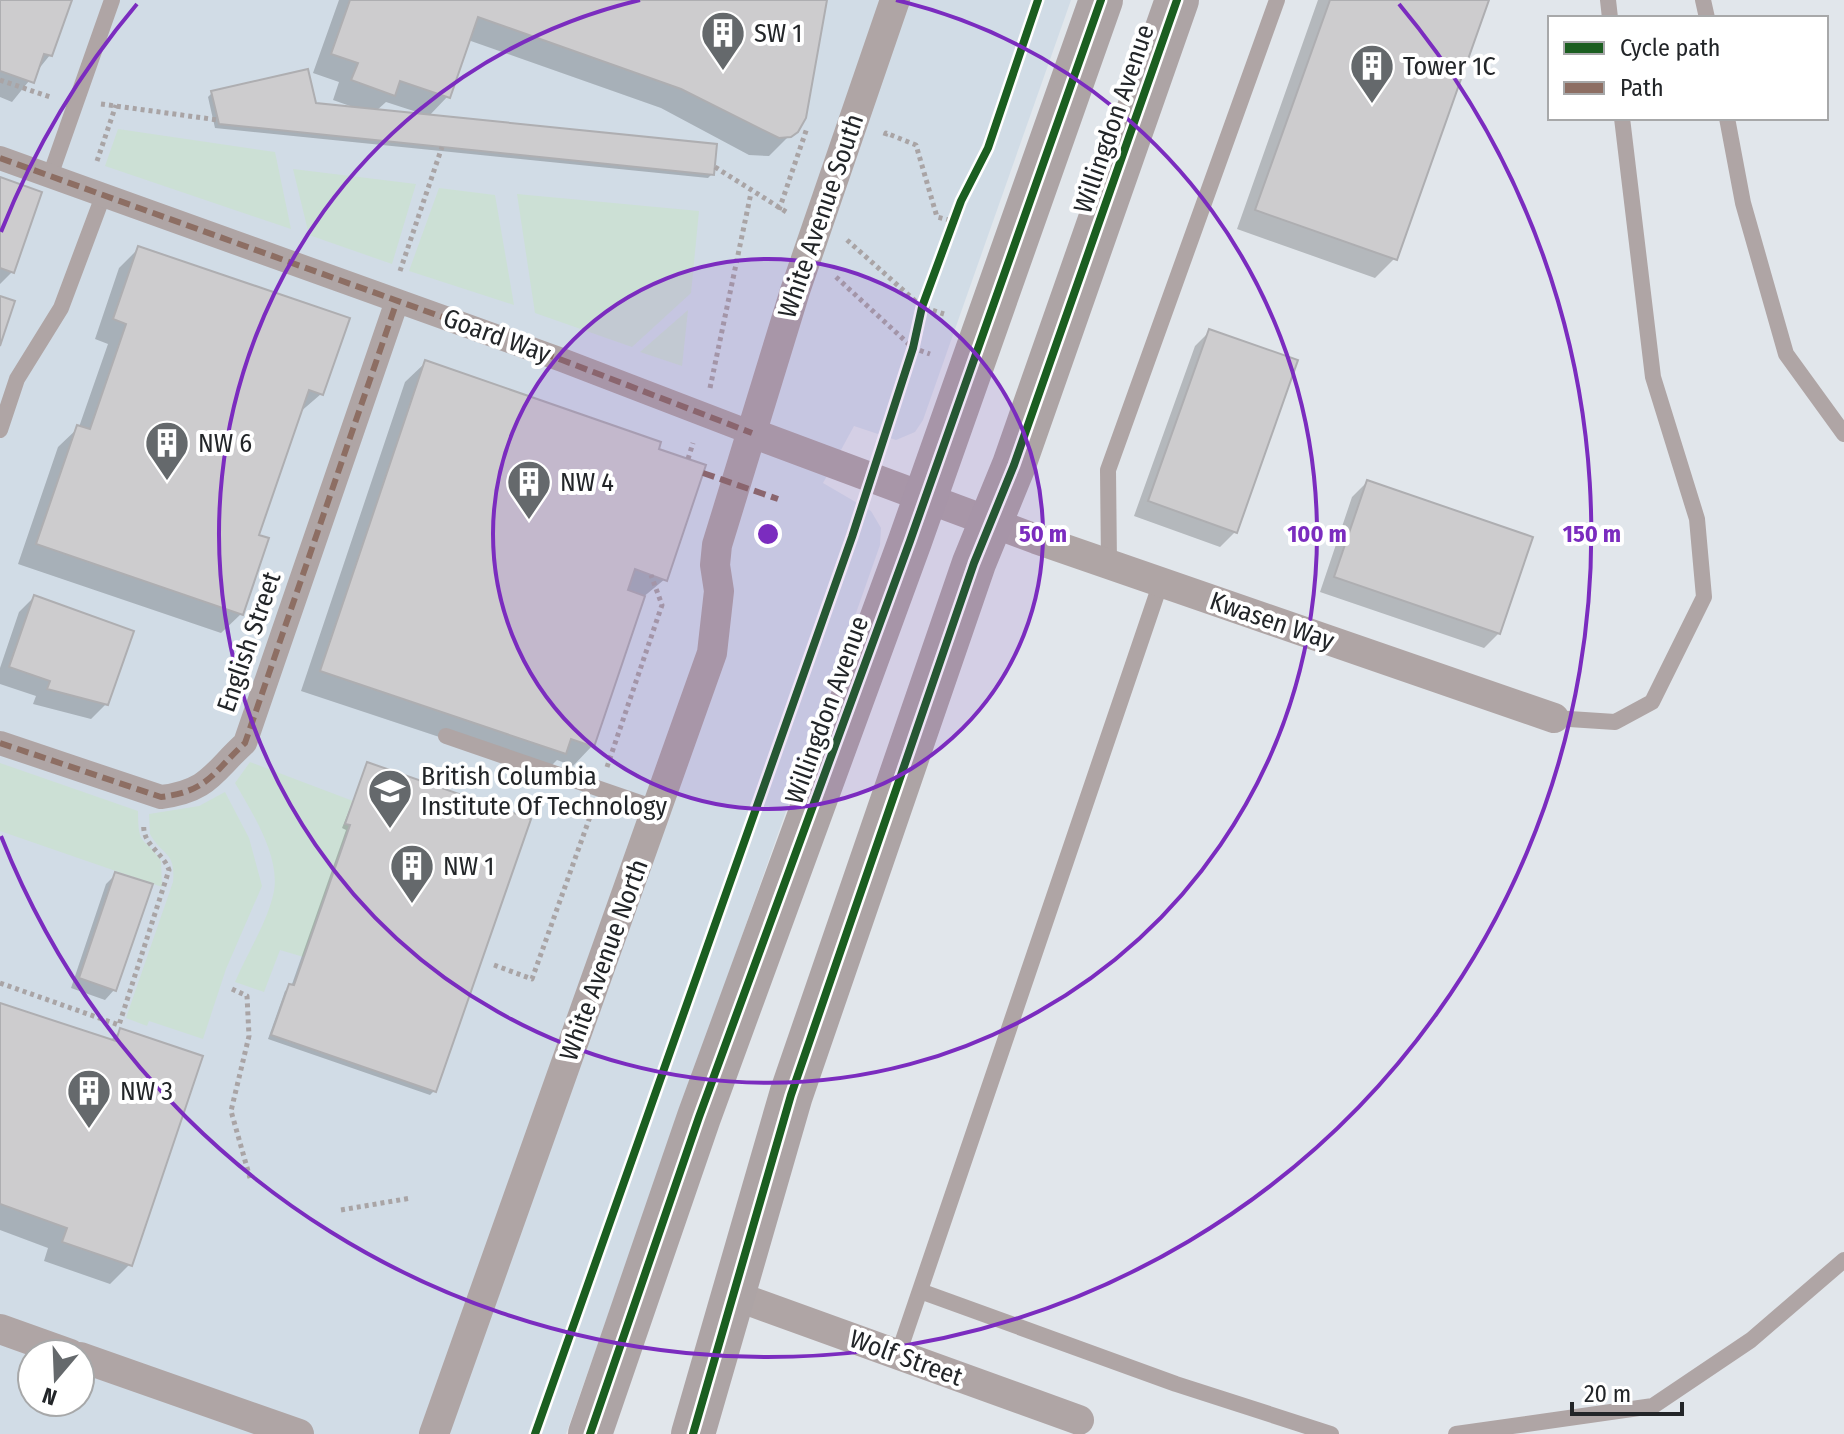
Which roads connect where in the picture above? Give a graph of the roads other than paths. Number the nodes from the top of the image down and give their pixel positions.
1 (112, 0) edge
2 (895, 0) edge
3 (1101, 0) edge
4 (1177, 0) edge
5 (1277, 0) edge
6 (1622, 120) edge
7 (1727, 120) edge
8 (0, 158) edge
9 (50, 176) junction
10 (95, 193) junction
11 (393, 300) junction
12 (0, 430) edge
13 (752, 433) junction
14 (1844, 434) edge
15 (926, 496) junction
16 (991, 522) junction
17 (1109, 564) junction
18 (1161, 582) junction
19 (1554, 718) joint
20 (446, 736) dead end
21 (0, 743) edge
22 (658, 809) junction
23 (1844, 1260) edge
24 (920, 1291) junction
25 (733, 1295) junction
26 (0, 1329) edge
27 (25, 1338) edge
28 (898, 1355) junction
29 (96, 1363) edge
30 (1079, 1420) dead end
31 (299, 1434) edge
32 (434, 1434) edge
33 (590, 1434) edge
34 (693, 1434) edge
35 (1331, 1434) edge
36 (1456, 1434) edge

1 - 9 lane
2 - 13 street, White Avenue South
3 - 15 main road, Willingdon Avenue
4 - 16 main road, Willingdon Avenue
5 - 17 lane
6 - 19 lane
7 - 14 lane
8 - 9 street, Goard Way
9 - 10 street, Goard Way
10 - 11 street, Goard Way
10 - 12 lane
11 - 13 street, Goard Way
11 - 21 street, English Street
13 - 15 street, Goard Way
13 - 22 street, White Avenue North
15 - 16 street, Goard Way
15 - 33 main road, Willingdon Avenue
16 - 17 street, Kwasen Way
16 - 25 main road, Willingdon Avenue
17 - 18 street, Kwasen Way
18 - 19 street, Kwasen Way
18 - 24 lane
20 - 22 lane
22 - 32 street, White Avenue North
23 - 36 lane
24 - 28 lane
24 - 35 lane
25 - 28 street, Wolf Street
25 - 34 main road, Willingdon Avenue
26 - 27 street
28 - 30 street, Wolf Street
29 - 31 street

